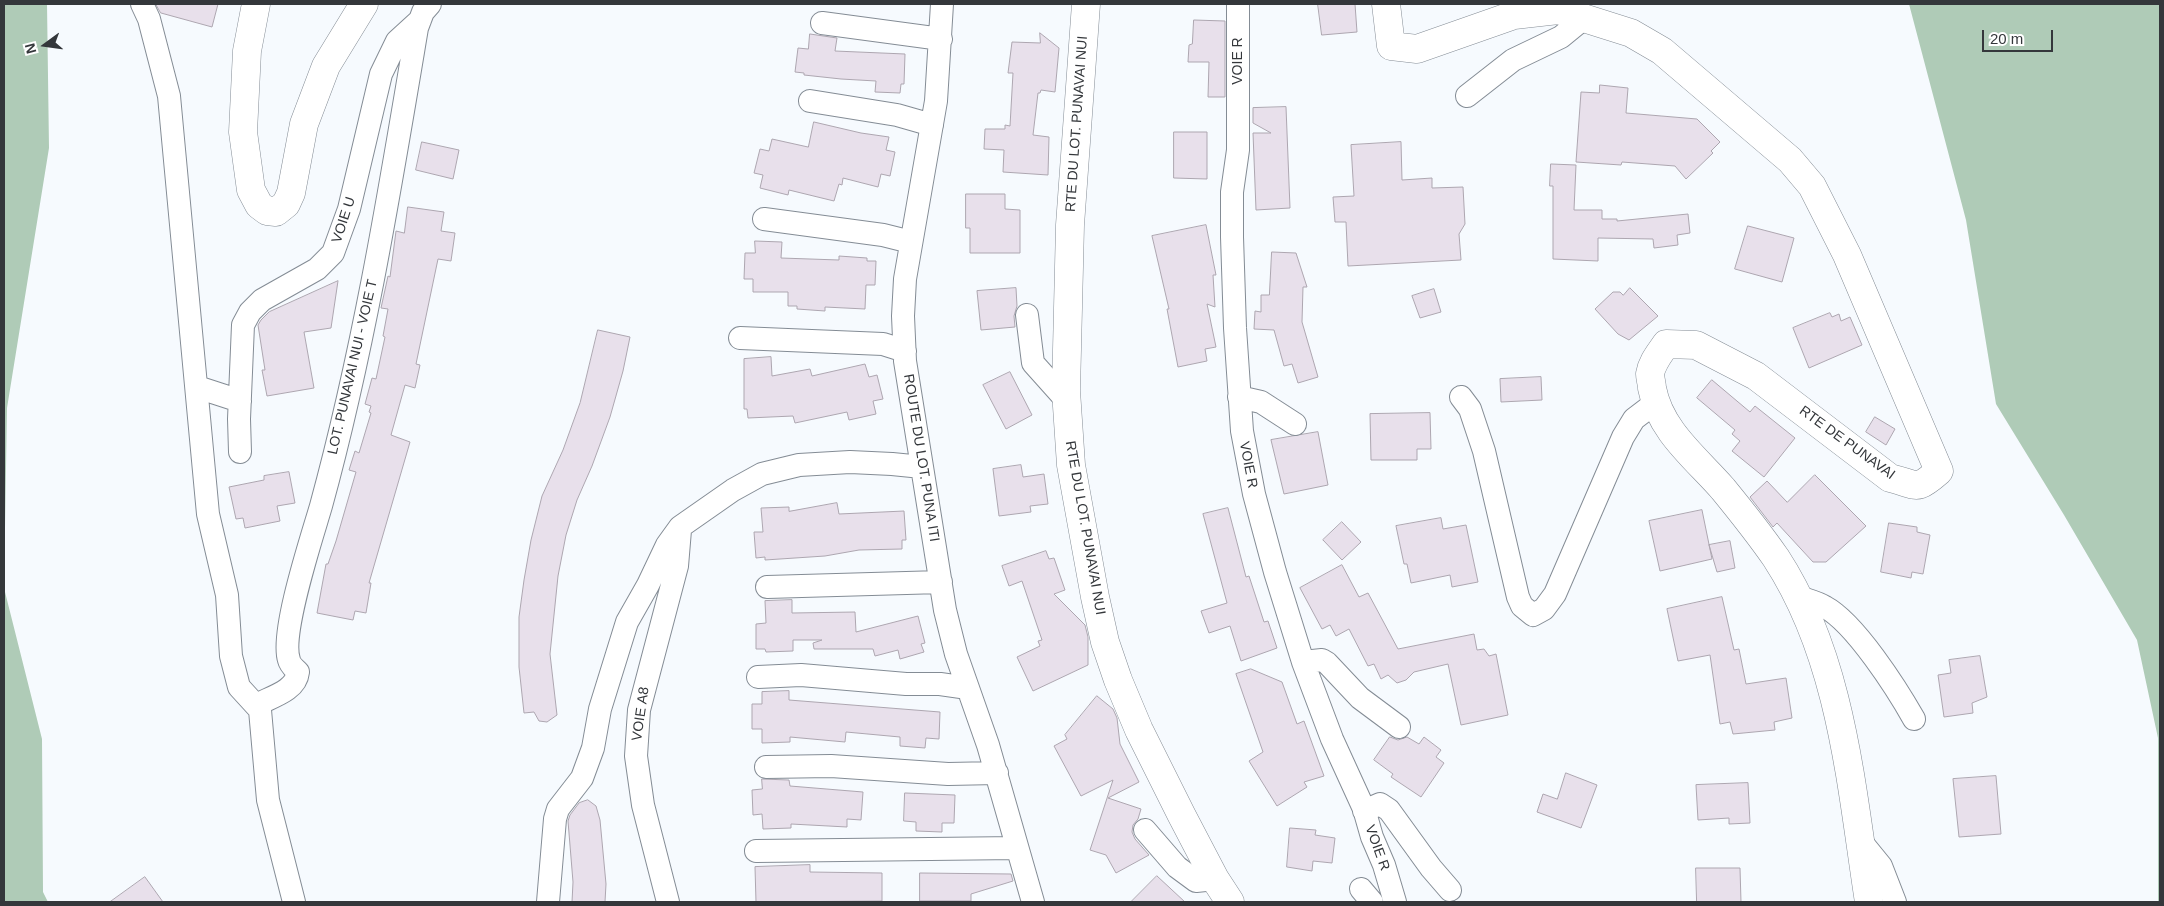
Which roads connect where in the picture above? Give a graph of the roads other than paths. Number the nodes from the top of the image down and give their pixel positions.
1 (142, 4) edge
2 (364, 4) edge
3 (942, 4) edge
4 (1086, 4) edge
5 (1238, 4) edge
6 (1386, 4) edge
7 (260, 7) edge
8 (425, 12) edge
9 (1583, 19) junction
10 (822, 23) dead end
11 (941, 38) junction
12 (1467, 96) dead end
13 (810, 101) dead end
14 (932, 125) junction
15 (764, 220) dead end
16 (911, 242) junction
17 (1027, 315) dead end
18 (740, 338) dead end
19 (905, 351) junction
20 (197, 387) junction
21 (1239, 397) junction
22 (1462, 397) dead end
23 (240, 402) junction
24 (1067, 402) junction
25 (1655, 403) junction
26 (1295, 424) dead end
27 (240, 452) dead end
28 (922, 467) junction
29 (680, 527) junction
30 (941, 582) junction
31 (767, 587) dead end
32 (1799, 597) junction
33 (1303, 662) junction
34 (758, 677) dead end
35 (968, 688) junction
36 (256, 705) junction
37 (1914, 719) dead end
38 (1398, 727) dead end
39 (766, 767) dead end
40 (997, 773) junction
41 (1364, 811) junction
42 (1145, 830) dead end
43 (1017, 848) junction
44 (756, 851) dead end
45 (1215, 879) junction
46 (1450, 890) dead end
47 (1889, 900) edge
48 (294, 902) edge
49 (548, 902) edge
50 (668, 902) edge
51 (1033, 902) edge
52 (1230, 902) edge
53 (1394, 902) edge

1 - 20 street
2 - 7 main road
3 - 11 street, ROUTE DU LOT. PUNA ITI
4 - 24 main road, RTE DU LOT. PUNAVAI NUI
5 - 21 street, VOIE R
6 - 9 main road, RTE DE PUNAVAI
8 - 23 street, VOIE U
8 - 36 street, LOT. PUNAVAI NUI - VOIE T
9 - 12 street
9 - 25 main road, RTE DE PUNAVAI
10 - 11 street
11 - 14 street, ROUTE DU LOT. PUNA ITI
13 - 14 street
14 - 16 street, ROUTE DU LOT. PUNA ITI
15 - 16 street
16 - 19 street, ROUTE DU LOT. PUNA ITI
17 - 24 street
18 - 19 street
19 - 28 street, ROUTE DU LOT. PUNA ITI
20 - 23 street
20 - 36 street
21 - 26 street
21 - 33 street, VOIE R
22 - 25 street
23 - 27 street, VOIE U
24 - 45 main road, RTE DU LOT. PUNAVAI NUI
25 - 32 main road, RTE DE PUNAVAI
28 - 29 street
28 - 30 street, ROUTE DU LOT. PUNA ITI
29 - 49 street
29 - 50 street, VOIE A8
30 - 31 street
30 - 35 street, ROUTE DU LOT. PUNA ITI
32 - 37 street
32 - 47 main road, RTE DE PUNAVAI
33 - 38 street
33 - 41 street, VOIE R
34 - 35 street
35 - 40 street, ROUTE DU LOT. PUNA ITI
36 - 48 street
39 - 40 street
40 - 43 street, ROUTE DU LOT. PUNA ITI
41 - 46 street
41 - 53 street, VOIE R
42 - 45 street
43 - 44 street
43 - 51 street, ROUTE DU LOT. PUNA ITI
45 - 52 main road, RTE DU LOT. PUNAVAI NUI

